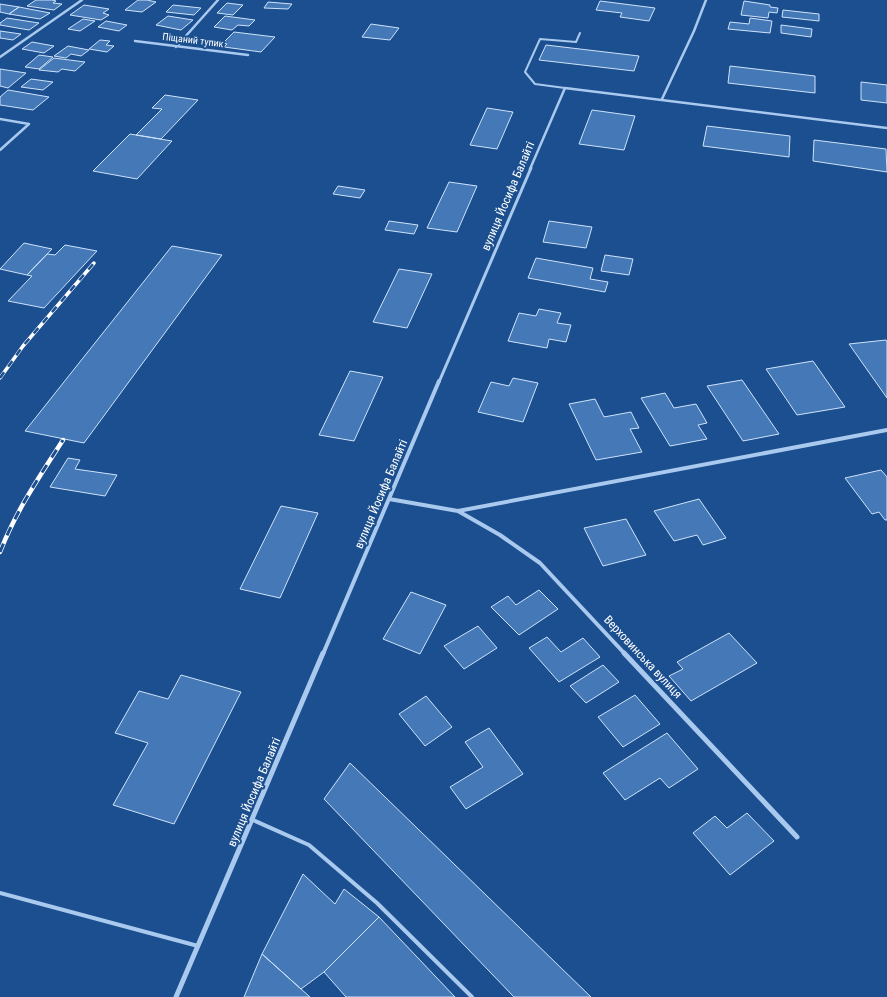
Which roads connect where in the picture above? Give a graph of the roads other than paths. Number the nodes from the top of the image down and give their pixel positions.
1 (82, 0) edge
2 (218, 0) edge
3 (706, 0) edge
4 (580, 33) dead end
5 (135, 41) dead end
6 (176, 46) junction
7 (248, 55) dead end
8 (0, 57) edge
9 (565, 88) junction
10 (662, 99) junction
11 (0, 119) edge
12 (887, 128) edge
13 (0, 150) edge
14 (887, 430) edge
15 (389, 499) junction
16 (458, 511) junction
17 (253, 820) junction
18 (797, 837) dead end
19 (0, 893) edge
20 (198, 946) junction
21 (176, 997) edge
22 (472, 997) edge

1 - 8 street
2 - 6 street
3 - 10 street
4 - 9 lane
5 - 6 street, Піщаний тупик
6 - 7 street, Піщаний тупик
9 - 10 street
9 - 15 street, вулиця Йосифа Балайті
10 - 12 street
11 - 13 street
14 - 16 street, Верховинська вулиця
15 - 16 street, Верховинська вулиця
15 - 17 street, вулиця Йосифа Балайті
16 - 18 street, Верховинська вулиця
17 - 20 street, вулиця Йосифа Балайті
17 - 22 lane
19 - 20 lane
20 - 21 street, вулиця Йосифа Балайті

